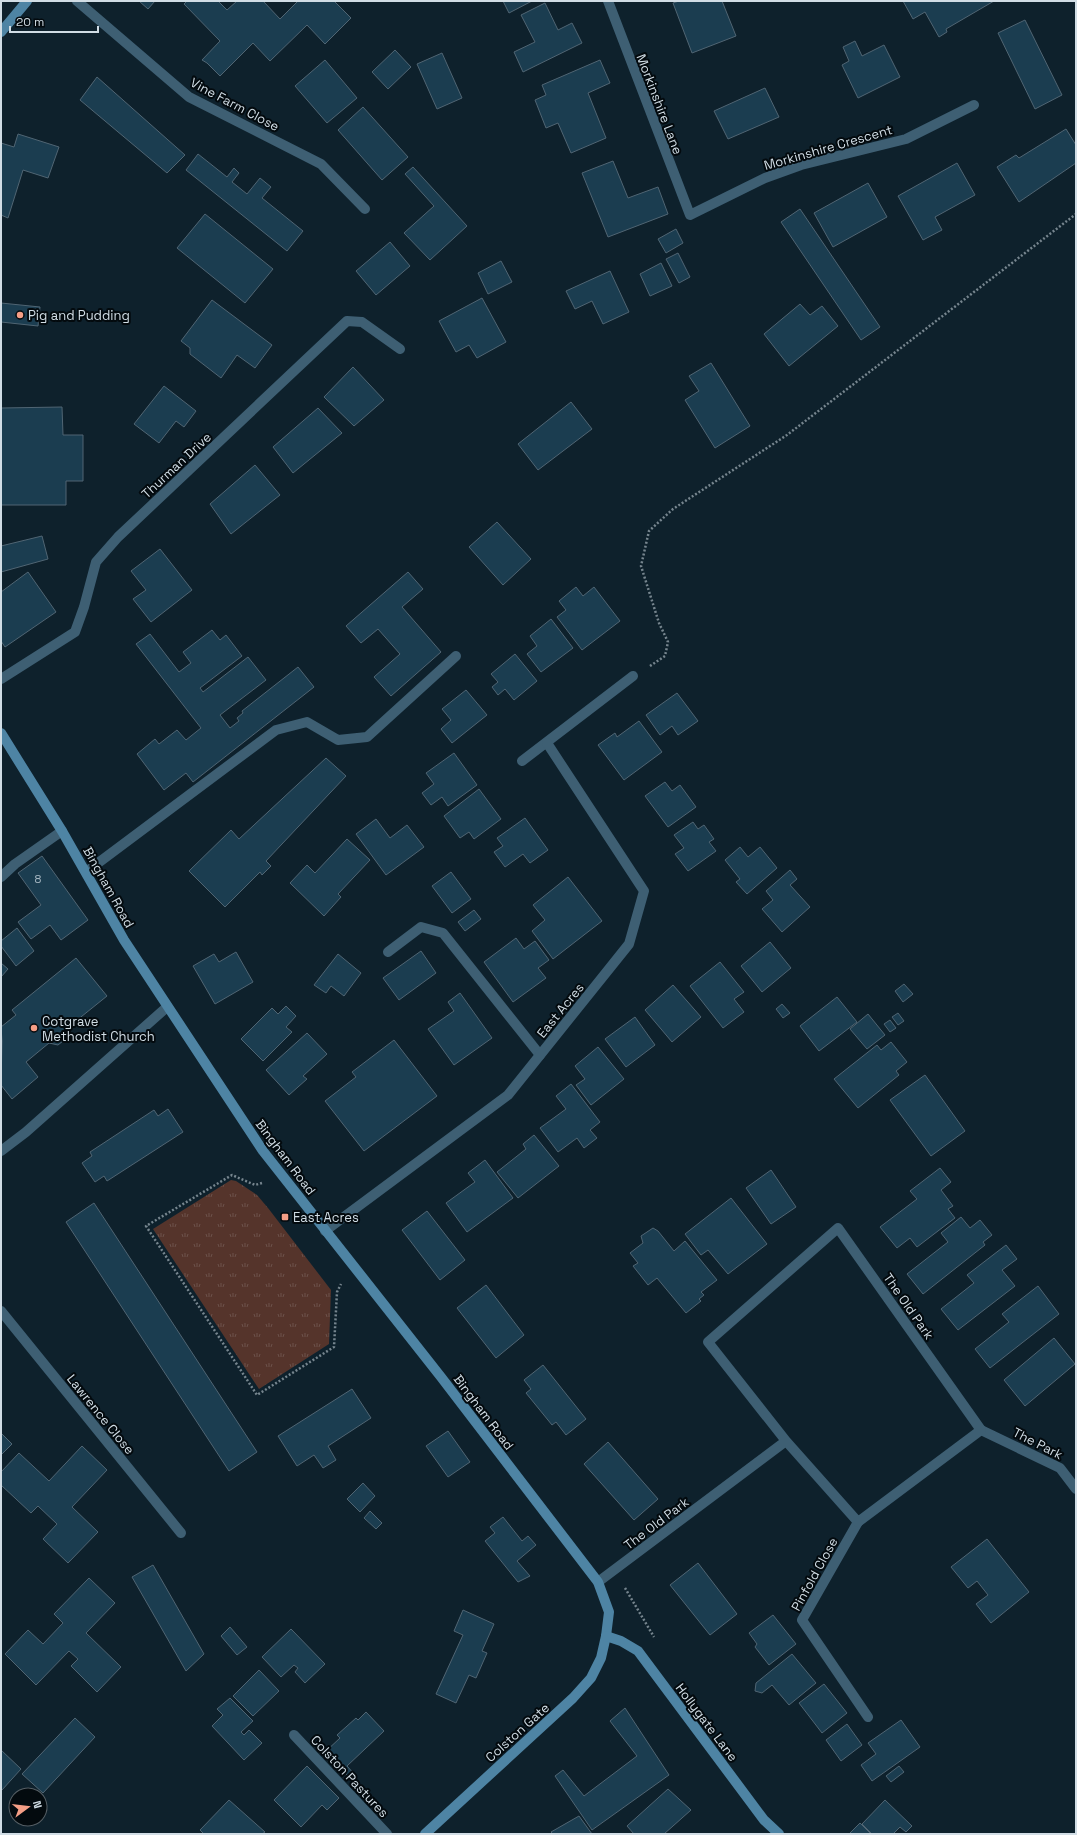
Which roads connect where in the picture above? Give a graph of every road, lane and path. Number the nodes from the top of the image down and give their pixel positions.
1 (27, 1) edge
2 (77, 1) edge
3 (608, 1) edge
4 (1, 32) edge
5 (974, 105) dead end
6 (365, 209) dead end
7 (1076, 214) edge
8 (690, 215) joint
9 (400, 349) dead end
10 (456, 656) dead end
11 (633, 676) joint
12 (1, 679) edge
13 (1, 733) edge
14 (546, 742) junction
15 (522, 761) dead end
16 (62, 831) junction
17 (86, 872) junction
18 (1, 877) edge
19 (388, 952) dead end
20 (167, 1007) junction
21 (540, 1055) junction
22 (1, 1151) edge
23 (284, 1177) junction
24 (325, 1231) junction
25 (352, 1264) junction
26 (1, 1311) edge
27 (981, 1430) junction
28 (786, 1441) junction
29 (1076, 1489) edge
30 (858, 1522) junction
31 (181, 1533) dead end
32 (598, 1582) junction
33 (606, 1636) junction
34 (868, 1717) dead end
35 (294, 1735) dead end
36 (388, 1834) edge
37 (425, 1834) edge
38 (779, 1834) edge

1 - 4 street
2 - 6 street, Vine Farm Close
3 - 8 street, Morkinshire Lane
5 - 8 street, Morkinshire Crescent
7 - 11 path
9 - 12 street, Thurman Drive
10 - 17 street
11 - 14 street
13 - 16 street, Bingham Road
14 - 15 street
14 - 21 street, East Acres
16 - 17 street, Bingham Road
16 - 18 street
17 - 20 street, Bingham Road
19 - 21 street
20 - 22 street
20 - 23 street, Bingham Road
21 - 24 street, East Acres
23 - 24 street, Bingham Road
23 - 25 path
24 - 25 street, Bingham Road
25 - 32 street, Bingham Road
26 - 31 street, Lawrence Close
27 - 28 street, The Old Park
27 - 29 street, The Park
27 - 30 street
28 - 30 street, The Old Park
28 - 32 street, The Old Park
30 - 34 street, Pinfold Close
32 - 33 street, Bingham Road
33 - 37 street, Colston Gate
33 - 38 street, Hollygate Lane
35 - 36 street, Colston Pastures

